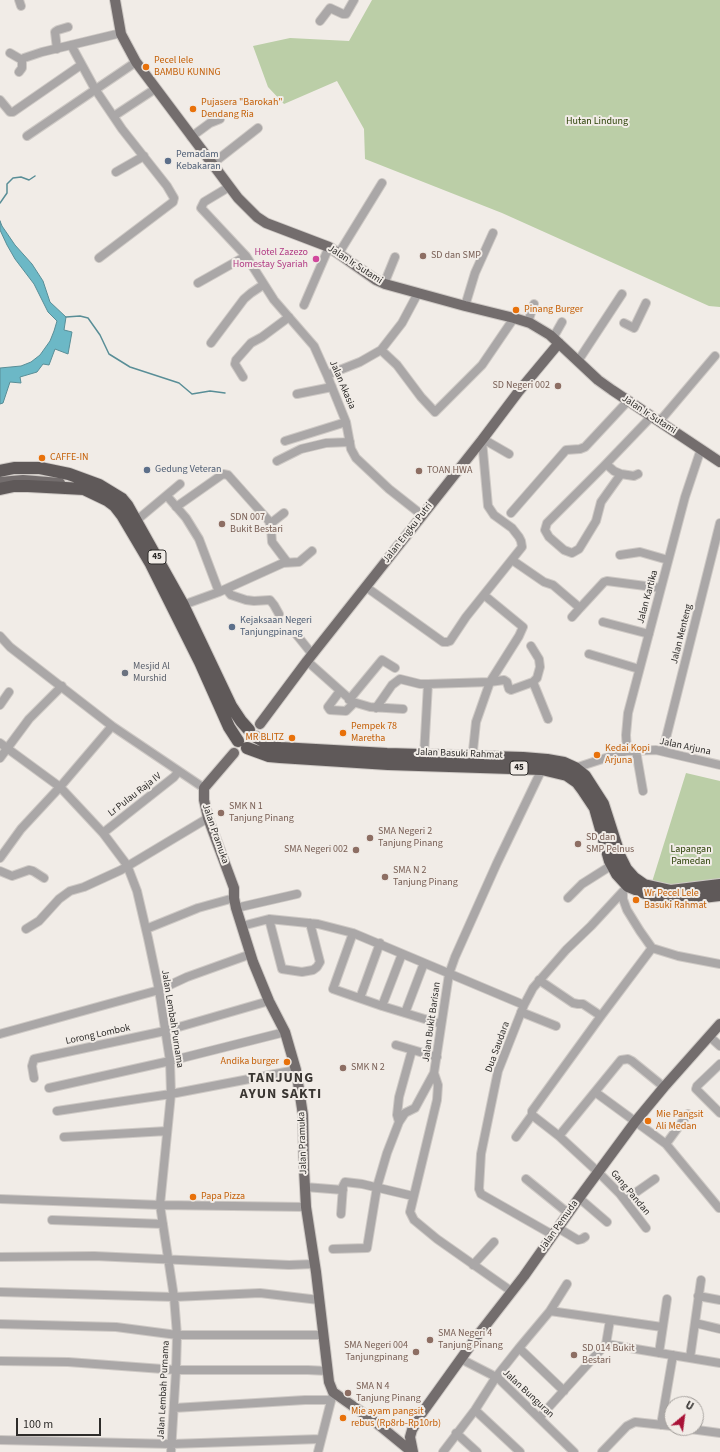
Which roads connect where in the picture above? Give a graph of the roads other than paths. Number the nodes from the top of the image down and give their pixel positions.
1 (115, 0) edge
2 (354, 0) edge
3 (320, 22) dead end
4 (68, 27) dead end
5 (121, 33) junction
6 (71, 46) junction
7 (57, 49) junction
8 (10, 53) dead end
9 (22, 60) junction
10 (136, 62) junction
11 (81, 65) junction
12 (20, 72) dead end
13 (95, 89) junction
14 (155, 89) junction
15 (0, 100) edge
16 (114, 116) junction
17 (220, 119) dead end
18 (258, 128) dead end
19 (27, 136) dead end
20 (191, 137) junction
21 (144, 156) junction
22 (212, 164) junction
23 (116, 172) dead end
24 (382, 183) dead end
25 (229, 187) junction
26 (493, 232) dead end
27 (329, 247) junction
28 (339, 253) junction
29 (246, 256) junction
30 (395, 257) dead end
31 (99, 258) dead end
32 (198, 283) dead end
33 (384, 284) junction
34 (263, 285) junction
35 (418, 293) junction
36 (622, 294) dead end
37 (646, 303) dead end
38 (534, 304) dead end
39 (304, 305) dead end
40 (464, 306) junction
41 (289, 317) junction
42 (514, 318) junction
43 (528, 322) junction
44 (562, 322) dead end
45 (624, 323) dead end
46 (556, 340) junction
47 (211, 342) dead end
48 (381, 350) junction
49 (715, 356) dead end
50 (578, 361) junction
51 (327, 375) junction
52 (243, 377) dead end
53 (332, 387) junction
54 (297, 394) dead end
55 (627, 402) junction
56 (655, 419) junction
57 (346, 422) junction
58 (482, 440) junction
59 (285, 441) dead end
60 (350, 442) junction
61 (701, 449) junction
62 (509, 454) dead end
63 (277, 461) dead end
64 (720, 462) edge
65 (606, 464) junction
66 (0, 471) edge
67 (621, 474) junction
68 (638, 474) dead end
69 (0, 478) edge
70 (0, 482) edge
71 (84, 484) junction
72 (180, 484) dead end
73 (0, 489) edge
74 (167, 496) junction
75 (176, 507) junction
76 (511, 512) dead end
77 (284, 513) dead end
78 (422, 515) junction
79 (137, 520) junction
80 (720, 523) edge
81 (270, 524) junction
82 (312, 552) dead end
83 (620, 555) dead end
84 (512, 560) junction
85 (668, 560) junction
86 (154, 561) junction
87 (287, 562) junction
88 (366, 587) junction
89 (661, 588) junction
90 (222, 591) junction
91 (484, 595) junction
92 (183, 605) junction
93 (580, 608) junction
94 (278, 614) dead end
95 (572, 617) dead end
96 (603, 622) dead end
97 (296, 634) dead end
98 (648, 634) junction
99 (0, 636) edge
100 (531, 646) dead end
101 (589, 654) dead end
102 (309, 657) junction
103 (395, 668) dead end
104 (639, 669) junction
105 (490, 682) junction
106 (532, 682) junction
107 (428, 684) junction
108 (62, 686) junction
109 (9, 692) dead end
110 (340, 692) junction
111 (352, 701) junction
112 (0, 705) edge
113 (376, 708) junction
114 (403, 709) dead end
115 (548, 719) dead end
116 (112, 726) junction
117 (254, 731) junction
118 (0, 743) edge
119 (241, 746) junction
120 (7, 748) junction
121 (663, 750) junction
122 (627, 751) junction
123 (636, 751) junction
124 (424, 755) junction
125 (0, 758) edge
126 (472, 762) junction
127 (720, 765) edge
128 (575, 768) junction
129 (542, 769) junction
130 (178, 772) junction
131 (60, 788) junction
132 (204, 788) junction
133 (643, 791) dead end
134 (208, 818) junction
135 (103, 833) junction
136 (609, 840) junction
137 (0, 858) edge
138 (127, 865) junction
139 (612, 865) junction
140 (0, 871) edge
141 (44, 878) dead end
142 (720, 885) edge
143 (625, 889) junction
144 (297, 894) dead end
145 (720, 895) edge
146 (234, 898) junction
147 (568, 898) dead end
148 (236, 908) junction
149 (269, 919) junction
150 (310, 923) junction
151 (242, 926) junction
152 (26, 929) dead end
153 (146, 929) junction
154 (354, 933) junction
155 (380, 944) junction
156 (652, 948) junction
157 (251, 954) junction
158 (402, 954) junction
159 (424, 963) junction
160 (720, 964) edge
161 (449, 974) junction
162 (539, 980) junction
163 (159, 990) junction
164 (360, 998) junction
165 (269, 1001) junction
166 (382, 1006) junction
167 (522, 1009) junction
168 (405, 1013) junction
169 (600, 1016) junction
170 (441, 1024) junction
171 (720, 1024) edge
172 (556, 1026) dead end
173 (165, 1031) junction
174 (285, 1032) junction
175 (0, 1034) edge
176 (710, 1037) junction
177 (396, 1045) dead end
178 (720, 1046) edge
179 (412, 1050) junction
180 (437, 1057) junction
181 (170, 1061) junction
182 (720, 1064) edge
183 (296, 1070) junction
184 (434, 1073) junction
185 (34, 1078) dead end
186 (664, 1087) junction
187 (49, 1088) dead end
188 (595, 1092) junction
189 (171, 1094) junction
190 (57, 1111) dead end
191 (720, 1113) edge
192 (688, 1114) dead end
193 (532, 1115) junction
194 (399, 1122) junction
195 (635, 1122) junction
196 (167, 1131) junction
197 (558, 1136) junction
198 (64, 1137) dead end
199 (516, 1137) dead end
200 (666, 1144) junction
201 (598, 1172) junction
202 (526, 1179) dead end
203 (655, 1179) dead end
204 (305, 1187) junction
205 (377, 1187) junction
206 (343, 1190) junction
207 (413, 1196) junction
208 (578, 1198) junction
209 (0, 1199) edge
210 (625, 1200) junction
211 (160, 1205) junction
212 (306, 1207) junction
213 (719, 1208) dead end
214 (568, 1213) junction
215 (341, 1214) dead end
216 (52, 1220) dead end
217 (607, 1222) dead end
218 (163, 1224) junction
219 (646, 1228) dead end
220 (555, 1231) junction
221 (585, 1237) dead end
222 (494, 1242) dead end
223 (333, 1249) dead end
224 (0, 1257) edge
225 (168, 1260) junction
226 (315, 1264) junction
227 (473, 1265) junction
228 (701, 1280) dead end
229 (567, 1284) dead end
230 (511, 1291) junction
231 (0, 1292) edge
232 (698, 1296) junction
233 (174, 1297) junction
234 (667, 1299) dead end
235 (319, 1300) junction
236 (720, 1300) edge
237 (550, 1311) junction
238 (610, 1320) junction
239 (695, 1323) junction
240 (0, 1324) edge
241 (662, 1327) junction
242 (720, 1329) edge
243 (324, 1335) junction
244 (177, 1336) junction
245 (606, 1344) junction
246 (519, 1348) junction
247 (660, 1353) junction
248 (673, 1355) junction
249 (690, 1358) junction
250 (462, 1359) junction
251 (0, 1362) edge
252 (720, 1363) edge
253 (176, 1370) junction
254 (328, 1371) junction
255 (496, 1377) junction
256 (564, 1391) junction
257 (332, 1396) junction
258 (174, 1408) junction
259 (475, 1410) junction
260 (539, 1418) junction
261 (661, 1425) junction
262 (664, 1425) edge
263 (704, 1431) edge
264 (456, 1433) junction
265 (720, 1434) edge
266 (410, 1437) junction
267 (321, 1439) junction
268 (0, 1440) edge
269 (400, 1443) junction
270 (171, 1448) edge
271 (573, 1451) edge
272 (318, 1452) edge
273 (412, 1452) edge
274 (443, 1452) edge
275 (477, 1452) edge
276 (520, 1452) edge
277 (602, 1452) edge

1 - 5 main road, Jalan Ir Sutami
2 - 3 street
4 - 7 street
5 - 6 street
5 - 10 main road, Jalan Ir Sutami
6 - 7 street
6 - 11 street
7 - 9 street
8 - 9 street
9 - 12 street
10 - 13 street
10 - 14 main road, Jalan Ir Sutami
11 - 13 street
11 - 15 street
13 - 16 street
13 - 19 street
14 - 16 street
14 - 20 main road, Jalan Ir Sutami
16 - 21 street
17 - 20 street
18 - 22 street
20 - 22 main road, Jalan Ir Sutami
21 - 23 street
21 - 31 street
22 - 25 main road, Jalan Ir Sutami
24 - 28 street
25 - 27 main road, Jalan Ir Sutami
25 - 29 street, Jalan Akasia
26 - 40 street
27 - 28 main road, Jalan Ir Sutami
27 - 39 street
28 - 33 main road, Jalan Ir Sutami
29 - 32 street
29 - 34 street, Jalan Akasia
30 - 33 street
33 - 35 main road, Jalan Ir Sutami
34 - 41 street, Jalan Akasia
34 - 47 street
35 - 40 main road, Jalan Ir Sutami
35 - 48 street
36 - 50 street
37 - 45 street
38 - 43 street
40 - 42 main road, Jalan Ir Sutami
41 - 51 street, Jalan Akasia
41 - 52 street
42 - 43 main road, Jalan Ir Sutami
42 - 48 street
43 - 46 main road, Jalan Ir Sutami
44 - 46 street
46 - 50 main road, Jalan Ir Sutami
46 - 58 main road, Jalan Engku Putri
48 - 51 street
49 - 56 street
50 - 55 main road, Jalan Ir Sutami
51 - 53 street, Jalan Akasia
53 - 54 street
53 - 57 street, Jalan Akasia
55 - 56 main road, Jalan Ir Sutami
55 - 76 street
56 - 61 main road, Jalan Ir Sutami
56 - 65 street
57 - 59 street
57 - 60 street, Jalan Akasia
58 - 62 street
58 - 78 main road, Jalan Engku Putri
58 - 84 street
60 - 63 street
60 - 78 street, Jalan Akasia
61 - 64 main road, Jalan Ir Sutami
61 - 85 street, Jalan Kartika
65 - 67 street
65 - 67 street
66 - 71 highway, Jalan Basuki Rahmat / 45
67 - 68 street
69 - 71 main road
70 - 71 main road
71 - 73 highway, Jalan Basuki Rahmat / 45
71 - 79 highway, Jalan Basuki Rahmat / 45
71 - 86 highway, Jalan Basuki Rahmat / 45
72 - 74 street
74 - 75 street
74 - 79 street
75 - 81 street
75 - 90 street
77 - 81 street
78 - 88 main road, Jalan Engku Putri
79 - 86 highway, Jalan Basuki Rahmat / 45
80 - 121 street, Jalan Menteng
81 - 87 street
82 - 87 street
83 - 85 street
84 - 91 street
84 - 93 street
85 - 89 street, Jalan Kartika
86 - 92 highway, Jalan Basuki Rahmat / 45
86 - 119 highway, Jalan Basuki Rahmat / 45
87 - 90 street
88 - 91 street
88 - 102 main road, Jalan Engku Putri
89 - 93 street
89 - 98 street, Jalan Kartika
90 - 92 street
90 - 94 street
91 - 105 street
92 - 117 highway, Jalan Basuki Rahmat / 45
93 - 95 street
96 - 98 street
97 - 102 street
98 - 104 street, Jalan Kartika
99 - 108 street
100 - 106 street
101 - 104 street
102 - 110 street
102 - 117 main road, Jalan Engku Putri
103 - 111 street
104 - 122 street, Jalan Kartika
105 - 106 street
105 - 107 street
105 - 126 street
106 - 115 street
107 - 113 street
107 - 124 street
108 - 116 street
108 - 120 street
109 - 112 street
110 - 111 street
110 - 111 street
111 - 113 street
113 - 114 street
116 - 130 street
116 - 131 street
117 - 119 highway
117 - 124 highway, Jalan Basuki Rahmat / 45
118 - 120 street, Jalan Lembah Purnama
119 - 126 highway, Jalan Basuki Rahmat / 45
119 - 132 main road
120 - 125 street
120 - 131 street, Jalan Lembah Purnama
121 - 123 street, Jalan Arjuna
121 - 127 street, Jalan Arjuna
122 - 123 street, Jalan Arjuna
122 - 128 street, Jalan Arjuna
123 - 133 street
124 - 126 highway, Jalan Basuki Rahmat / 45
126 - 128 highway, Jalan Basuki Rahmat / 45
126 - 129 highway, Jalan Basuki Rahmat / 45
128 - 136 highway, Jalan Basuki Rahmat / 45
129 - 136 highway, Jalan Basuki Rahmat / 45
129 - 161 street, Jalan Bukit Barisan
130 - 132 street
130 - 135 street, Lr Pulau Raja IV
131 - 135 street, Jalan Lembah Purnama
131 - 137 street
132 - 134 main road, Jalan Pramuka
134 - 138 street
134 - 146 main road, Jalan Pramuka
135 - 138 street, Jalan Lembah Purnama
136 - 139 highway, Jalan Basuki Rahmat / 45
136 - 142 highway, Jalan Basuki Rahmat / 45
138 - 152 street
138 - 153 street, Jalan Lembah Purnama
139 - 143 highway, Jalan Basuki Rahmat / 45
139 - 147 street
140 - 141 street
143 - 145 highway, Jalan Basuki Rahmat / 45
143 - 156 street
143 - 162 street, Dua Saudara
144 - 148 street
146 - 148 main road, Jalan Pramuka
146 - 153 street
148 - 151 main road, Jalan Pramuka
149 - 150 street
149 - 150 street
149 - 151 street
150 - 154 street
151 - 157 main road, Jalan Pramuka
153 - 163 street, Jalan Lembah Purnama
154 - 155 street
154 - 164 street
155 - 158 street
155 - 164 street
156 - 160 street
156 - 169 street
157 - 163 street
157 - 165 main road, Jalan Pramuka
158 - 159 street
158 - 166 street
159 - 161 street
159 - 168 street
161 - 167 street
161 - 170 street, Jalan Bukit Barisan
162 - 167 street, Dua Saudara
162 - 169 street
163 - 173 street, Jalan Lembah Purnama
163 - 175 street
164 - 166 street
165 - 173 street, Lorong Lombok
165 - 174 main road, Jalan Pramuka
166 - 168 street
167 - 172 street
167 - 220 street, Dua Saudara
168 - 170 street
169 - 193 street
170 - 180 street, Jalan Bukit Barisan
171 - 176 main road, Jalan Pemuda
173 - 181 street, Jalan Lembah Purnama
173 - 185 street, Lorong Lombok
174 - 181 street
174 - 183 main road, Jalan Pramuka
176 - 178 street
176 - 186 main road, Jalan Pemuda
177 - 179 street
179 - 180 street
179 - 194 street
180 - 184 street, Jalan Bukit Barisan
181 - 187 street
181 - 189 street, Jalan Lembah Purnama
182 - 191 street
183 - 189 street
183 - 204 main road, Jalan Pramuka
184 - 194 street
184 - 207 street, Jalan Bukit Barisan
186 - 188 street
186 - 195 main road, Jalan Pemuda
188 - 195 street
188 - 197 street
189 - 190 street
189 - 196 street, Jalan Lembah Purnama
192 - 200 street
193 - 197 street, Gang Pandan
193 - 199 street
194 - 205 street
195 - 200 street
195 - 201 main road, Jalan Pemuda
196 - 198 street
196 - 211 street, Jalan Lembah Purnama
197 - 201 street, Gang Pandan
200 - 213 street
201 - 208 main road, Jalan Pemuda
201 - 210 street, Gang Pandan
202 - 214 street
203 - 210 street
204 - 206 street
204 - 212 main road, Jalan Pramuka
205 - 206 street
205 - 207 street
205 - 223 street
206 - 215 street
207 - 227 street, Jalan Bukit Barisan
208 - 214 main road, Jalan Pemuda
208 - 217 street
209 - 211 street
210 - 219 street, Gang Pandan
211 - 212 street
211 - 218 street, Jalan Lembah Purnama
212 - 226 main road, Jalan Pramuka
214 - 220 main road, Jalan Pemuda
216 - 218 street
218 - 225 street, Jalan Lembah Purnama
220 - 221 street, Dua Saudara
220 - 230 main road, Jalan Pemuda
222 - 227 street
224 - 225 street
225 - 226 street
225 - 233 street, Jalan Lembah Purnama
226 - 235 main road, Jalan Pramuka
227 - 230 street, Jalan Bukit Barisan
228 - 232 street
229 - 237 street
230 - 250 main road, Jalan Pemuda
231 - 233 street
232 - 236 street
232 - 239 street
233 - 235 street
233 - 244 street, Jalan Lembah Purnama
234 - 241 street
235 - 243 main road, Jalan Pramuka
237 - 238 street
237 - 246 street
238 - 241 street
238 - 245 street
239 - 242 street
239 - 249 street
240 - 244 street
241 - 247 street
243 - 244 street
243 - 254 main road, Jalan Pramuka
244 - 253 street, Jalan Lembah Purnama
245 - 247 street
245 - 256 street
246 - 255 street
246 - 256 street
247 - 248 street
248 - 249 street
248 - 261 street
249 - 252 street
250 - 255 street, Jalan Bunguran
250 - 266 main road, Jalan Pemuda
251 - 253 street
253 - 254 street
253 - 258 street, Jalan Lembah Purnama
254 - 257 main road, Jalan Pramuka
255 - 259 street
255 - 260 street, Jalan Bunguran
256 - 260 street
257 - 258 street
257 - 267 street
257 - 269 main road
258 - 270 street, Jalan Lembah Purnama
259 - 264 street
259 - 276 street
260 - 271 street, Jalan Bunguran
261 - 262 street
261 - 277 street
263 - 265 street
264 - 274 street
264 - 275 street
266 - 269 main road
266 - 273 main road
267 - 270 street
267 - 272 street
268 - 270 street
269 - 273 main road

